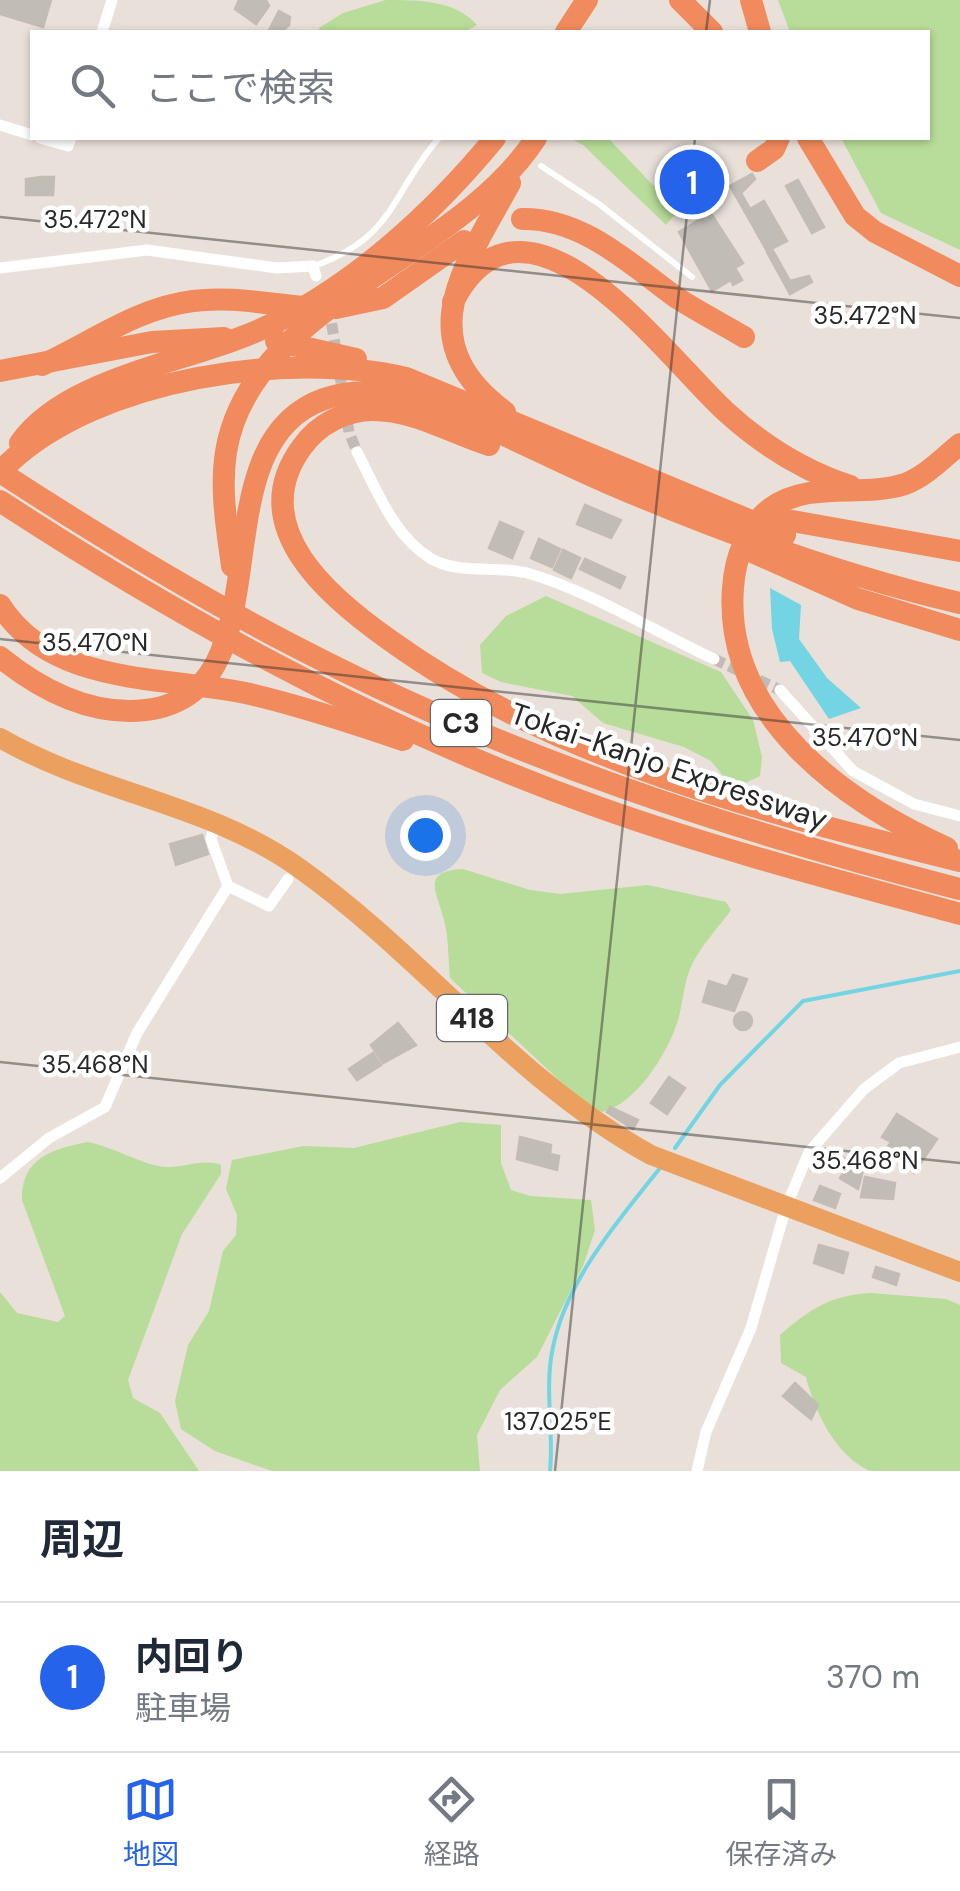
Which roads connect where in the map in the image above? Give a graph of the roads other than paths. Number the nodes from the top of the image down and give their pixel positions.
1 (112, 0) edge
2 (599, 0) edge
3 (680, 0) edge
4 (692, 0) edge
5 (751, 0) edge
6 (576, 17) edge
7 (707, 27) edge
8 (103, 30) edge
9 (759, 30) edge
10 (0, 125) edge
11 (30, 134) edge
12 (47, 140) edge
13 (70, 140) edge
14 (438, 140) edge
15 (493, 140) edge
16 (778, 140) edge
17 (809, 140) edge
18 (535, 152) edge
19 (758, 161) dead end
20 (522, 219) dead end
21 (464, 241) dead end
22 (0, 268) edge
23 (314, 271) joint
24 (960, 276) edge
25 (692, 277) dead end
26 (453, 302) junction
27 (744, 337) dead end
28 (42, 365) junction
29 (0, 371) edge
30 (406, 378) junction
31 (550, 441) junction
32 (960, 444) edge
33 (357, 452) tunnel mouth
34 (3, 471) edge
35 (606, 482) junction
36 (868, 490) junction
37 (0, 501) edge
38 (698, 511) junction
39 (960, 552) edge
40 (960, 590) edge
41 (235, 600) junction
42 (960, 603) edge
43 (0, 605) edge
44 (960, 630) edge
45 (0, 657) edge
46 (714, 659) tunnel mouth
47 (780, 690) tunnel mouth
48 (0, 738) edge
49 (596, 806) junction
50 (960, 816) edge
51 (216, 821) junction
52 (960, 853) edge
53 (960, 862) edge
54 (288, 879) dead end
55 (228, 886) junction
56 (960, 889) edge
57 (960, 914) edge
58 (960, 1047) edge
59 (0, 1178) edge
60 (786, 1207) junction
61 (960, 1272) edge
62 (698, 1471) edge

1 - 8 street
2 - 6 highway
3 - 7 highway
4 - 7 highway
5 - 9 highway
10 - 11 street
12 - 13 street
14 - 23 lane
15 - 34 highway
16 - 19 highway
17 - 24 highway
18 - 25 lane
18 - 26 highway
18 - 41 highway
20 - 27 highway
21 - 28 highway
22 - 23 street
26 - 31 highway
26 - 36 highway
28 - 29 highway
28 - 30 highway
30 - 31 highway
30 - 34 highway
31 - 38 highway
32 - 36 highway
33 - 46 street
34 - 56 highway, Tokai-Kanjo Expressway / C3
35 - 38 highway
35 - 41 highway
35 - 53 highway
36 - 52 highway
37 - 49 highway, Tokai-Kanjo Expressway / C3
38 - 39 highway
38 - 40 highway
38 - 42 highway
38 - 44 highway
41 - 45 highway
43 - 49 highway
47 - 50 street
48 - 51 highway, 418
49 - 57 highway, Tokai-Kanjo Expressway / C3
51 - 55 street
51 - 60 highway, 418
54 - 55 street
55 - 59 street
58 - 60 street
60 - 61 highway, 418
60 - 62 street

